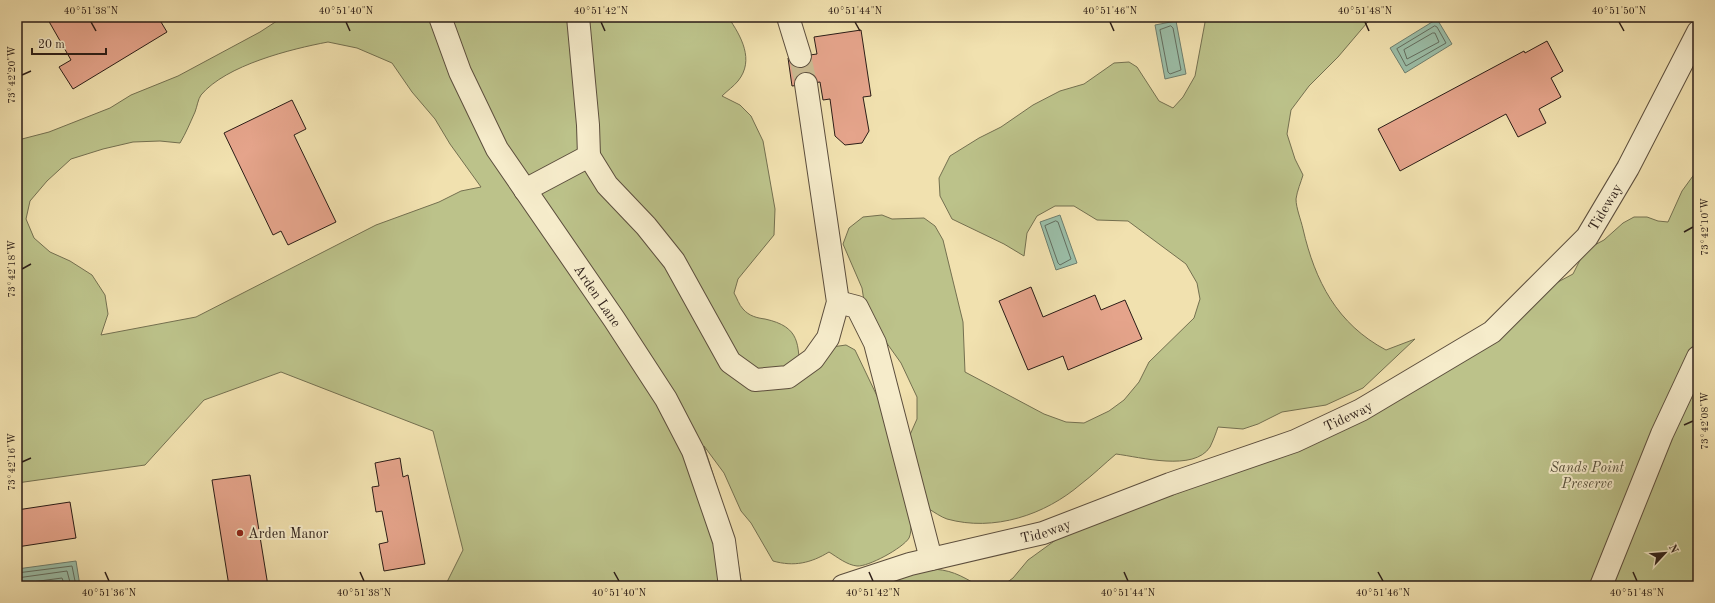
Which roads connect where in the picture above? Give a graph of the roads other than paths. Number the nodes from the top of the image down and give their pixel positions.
1 (440, 17) edge
2 (578, 17) edge
3 (788, 17) edge
4 (1698, 32) edge
5 (800, 56) tunnel mouth
6 (806, 84) tunnel mouth
7 (589, 156) junction
8 (525, 190) junction
9 (838, 302) junction
10 (1698, 357) edge
11 (931, 559) junction
12 (730, 586) edge
13 (843, 586) edge
14 (1601, 586) edge

1 - 8 street, Arden Lane
2 - 7 street
3 - 5 street
4 - 11 street, Tideway
6 - 9 street
7 - 8 street
7 - 9 street
8 - 12 street, Arden Lane
9 - 11 street
10 - 14 street
11 - 13 street, Tideway

